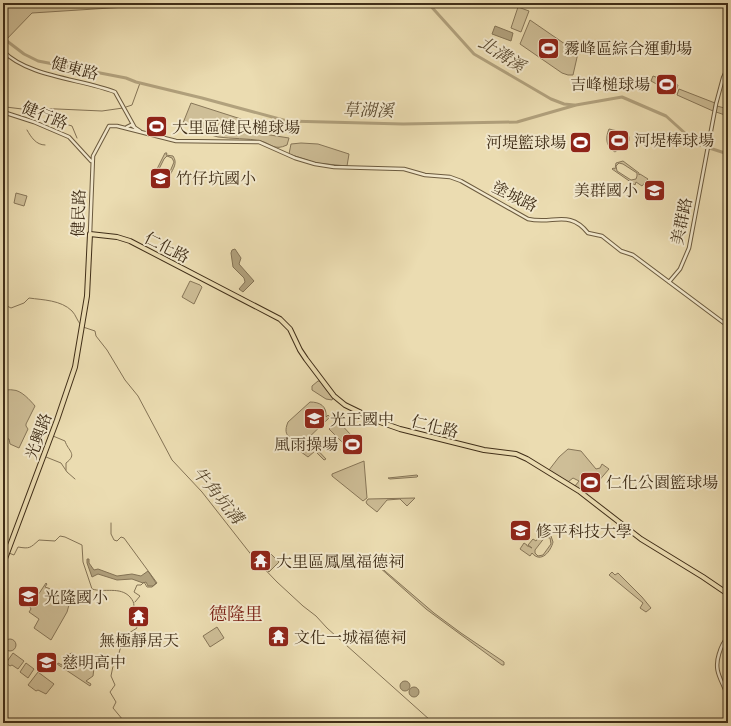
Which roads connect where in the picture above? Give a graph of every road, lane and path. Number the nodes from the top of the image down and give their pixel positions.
1 (3, 51) edge
2 (728, 67) edge
3 (3, 112) edge
4 (129, 119) junction
5 (129, 128) junction
6 (286, 154) joint
7 (92, 161) junction
8 (90, 234) junction
9 (669, 282) junction
10 (81, 325) joint
11 (728, 326) edge
12 (3, 564) edge
13 (728, 594) edge
14 (728, 637) edge
15 (728, 698) edge

1 - 4 street, 健東路
2 - 9 street, 美群路
3 - 7 street, 健行路
4 - 5 street, 健東路
4 - 5 street
5 - 6 street, 健東路
5 - 7 street, 健民路
6 - 9 street, 塗城路
7 - 8 street, 健民路
8 - 10 main road, 健民路
8 - 13 main road, 仁化路
9 - 11 street, 塗城路
10 - 12 main road, 光興路
14 - 15 street

